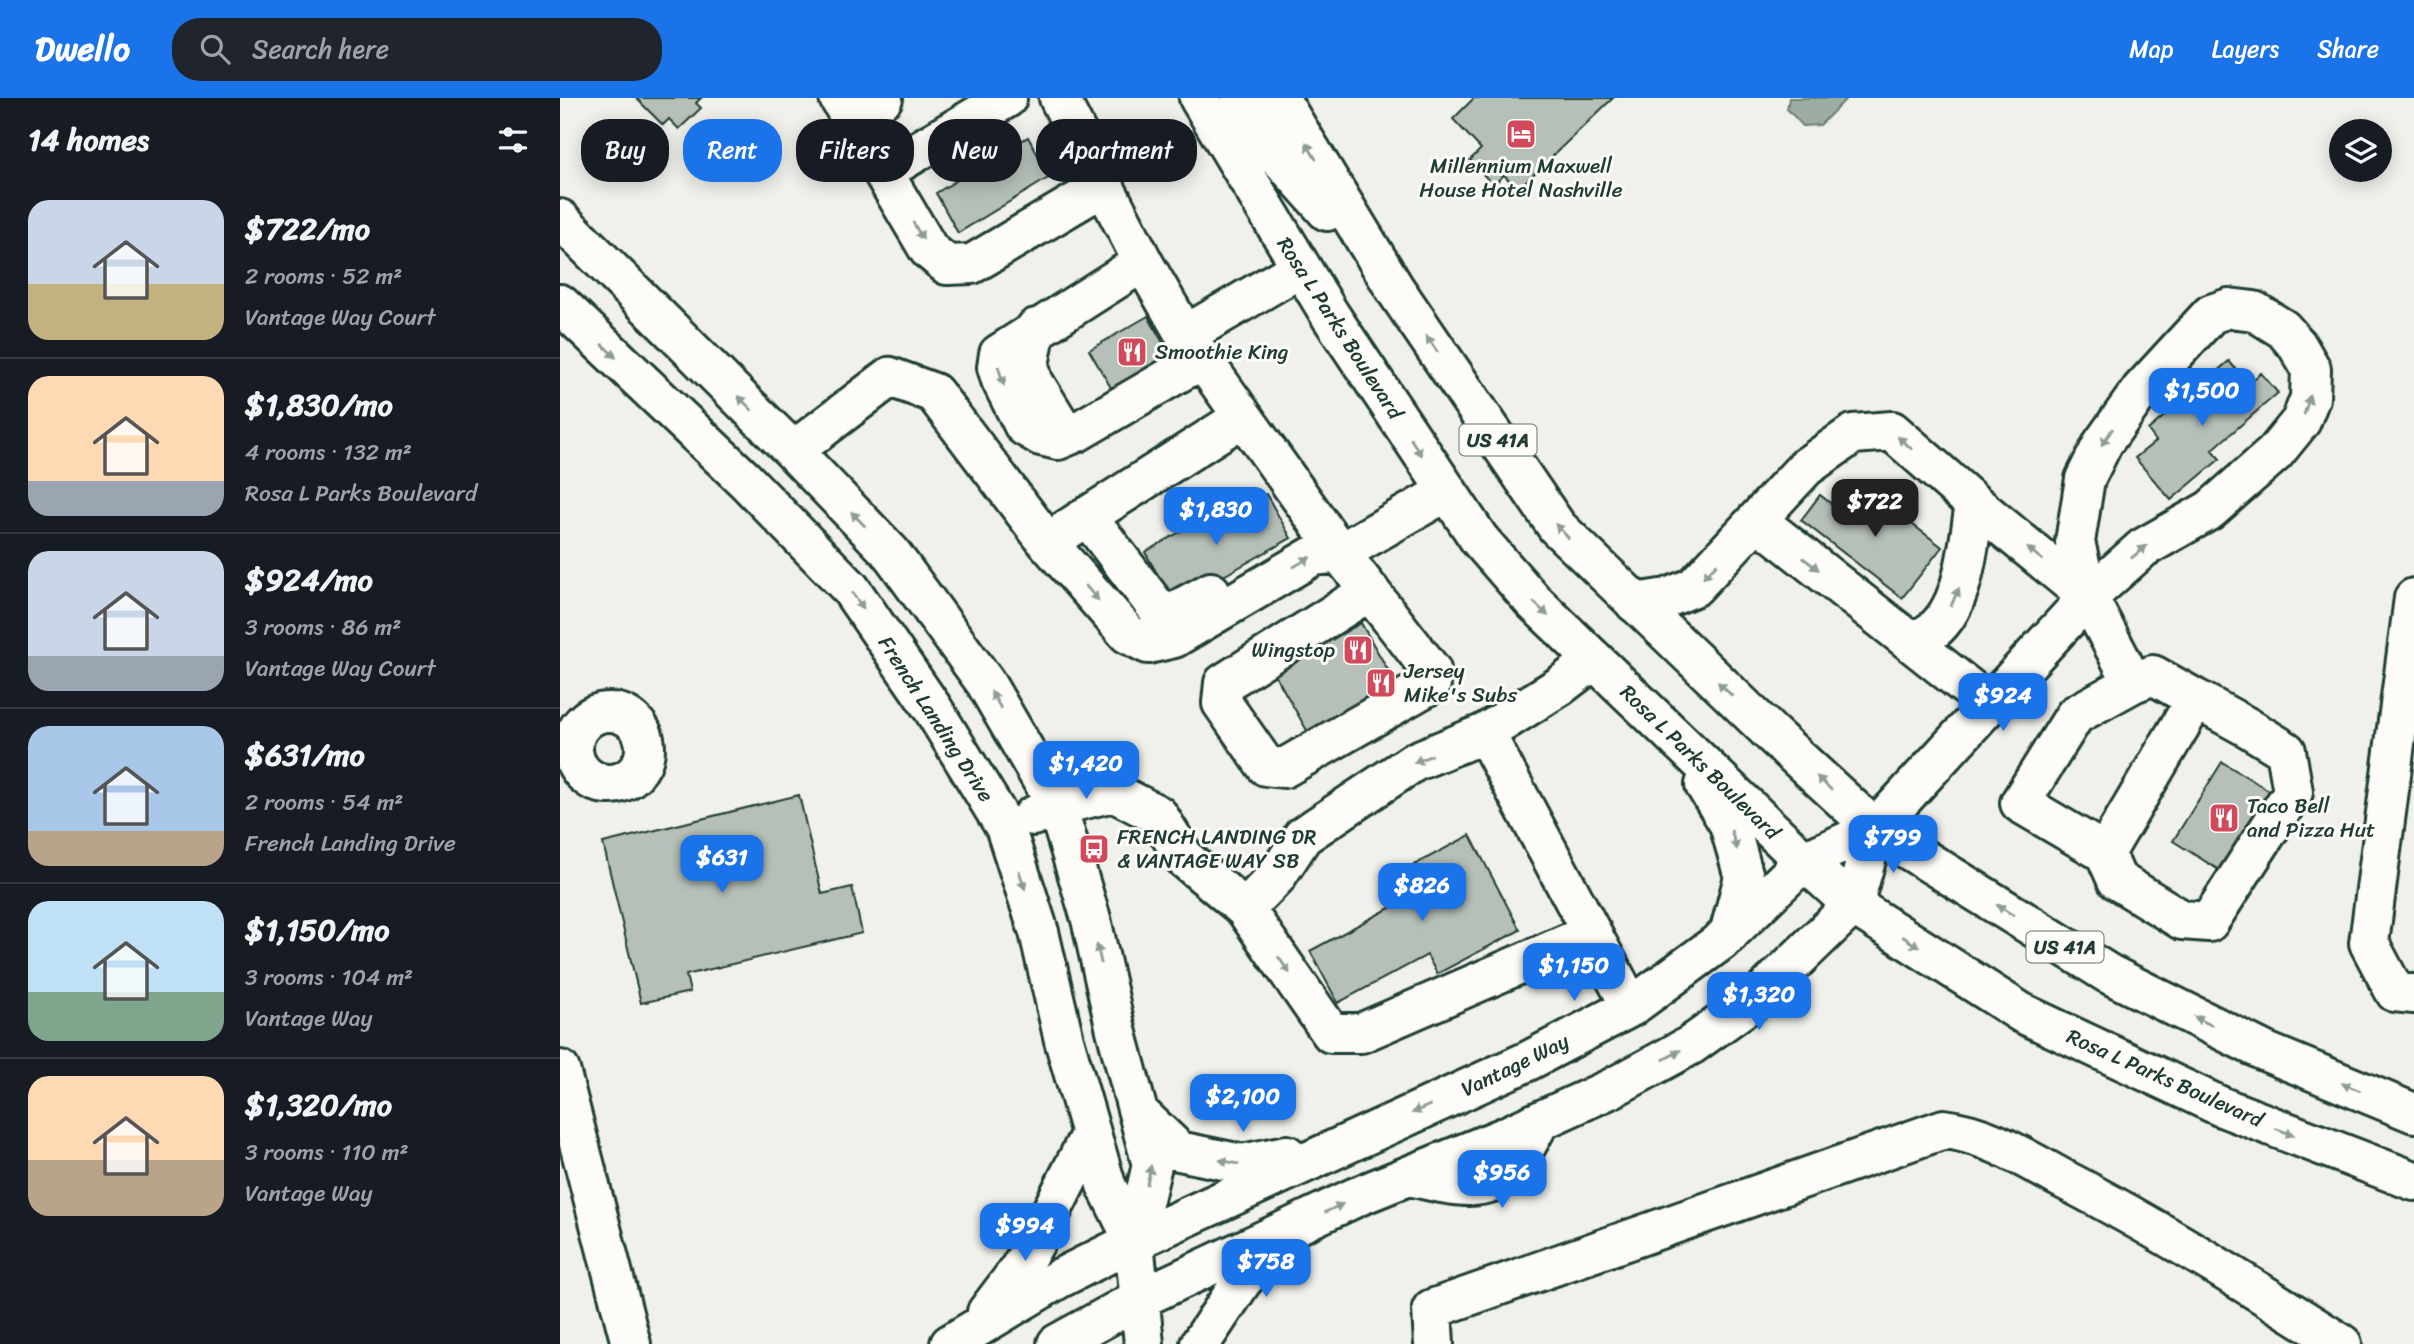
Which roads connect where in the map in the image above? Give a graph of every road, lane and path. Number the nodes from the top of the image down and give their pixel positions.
1 (883, 98) edge
2 (1007, 98) edge
3 (1059, 98) edge
4 (1199, 98) edge
5 (1241, 98) edge
6 (1279, 98) edge
7 (845, 107) edge
8 (914, 154) edge
9 (889, 182) edge
10 (1104, 186) junction
11 (560, 219) edge
12 (1143, 262) junction
13 (1300, 268) junction
14 (1395, 289) junction
15 (560, 304) edge
16 (1193, 347) junction
17 (1243, 417) junction
18 (793, 451) junction
19 (1446, 492) junction
20 (1975, 504) junction
21 (1087, 516) junction
22 (1758, 521) junction
23 (1046, 542) junction
24 (1340, 553) junction
25 (1266, 584) junction
26 (1370, 591) junction
27 (2088, 597) junction
28 (2414, 598) edge
29 (1635, 603) junction
30 (1907, 639) junction
31 (1594, 660) junction
32 (2133, 683) junction
33 (2196, 699) junction
34 (1989, 704) junction
35 (1485, 733) junction
36 (1676, 738) junction
37 (1057, 806) junction
38 (2399, 822) edge
39 (1005, 827) junction
40 (1875, 829) junction
41 (2105, 853) junction
42 (1804, 861) junction
43 (1853, 905) junction
44 (1245, 909) junction
45 (1592, 933) junction
46 (1729, 934) junction
47 (2414, 994) edge
48 (1631, 1006) junction
49 (560, 1070) edge
50 (1139, 1113) junction
51 (2414, 1113) edge
52 (1091, 1133) junction
53 (1344, 1143) junction
54 (2414, 1181) edge
55 (1290, 1228) junction
56 (1134, 1241) junction
57 (1139, 1299) junction
58 (962, 1336) edge
59 (631, 1344) edge
60 (1057, 1344) edge
61 (1144, 1344) edge
62 (1200, 1344) edge
63 (1434, 1344) edge
64 (2342, 1344) edge

1 - 7 street
2 - 8 street
3 - 10 street
4 - 13 street, Rosa L Parks Boulevard / US 41A
5 - 14 street
14 -> 6 street, US 41A
9 -> 10 street
10 - 12 street
18 -> 11 street, French Landing Drive
12 - 16 street
12 -> 16 street
13 - 16 street
13 -> 19 street, Rosa L Parks Boulevard / US 41A
29 -> 14 street, US 41A
15 -> 39 street, French Landing Drive
16 - 17 street
17 - 21 street
17 - 24 street
18 - 23 street
37 -> 18 street, French Landing Drive
19 - 24 street
19 -> 31 street, Rosa L Parks Boulevard / US 41A
20 -> 22 street
27 -> 20 street
30 -> 20 street
21 - 23 street
21 - 25 street
22 -> 29 street
22 -> 30 street
23 -> 25 street
25 -> 24 street
24 - 26 street
26 - 26 street
27 -> 27 street
27 - 32 street
27 - 34 street
28 - 38 street
40 -> 29 street, US 41A
30 - 34 street
31 - 35 street
31 - 36 street, Rosa L Parks Boulevard / US 41A
32 - 33 street
32 - 41 street
33 - 41 street
33 - 41 street
34 - 40 street
35 -> 44 street
35 - 45 street
36 - 42 street, Rosa L Parks Boulevard / US 41A
36 -> 46 street
37 - 39 street
37 - 44 street
50 -> 37 street, French Landing Drive
38 - 47 street
39 -> 52 street, French Landing Drive
40 - 42 street, Vantage Way
40 - 43 street
51 -> 40 street, US 41A
42 - 43 street, Rosa L Parks Boulevard / US 41A
42 - 46 street, Vantage Way
43 -> 54 street, Rosa L Parks Boulevard / US 41A
55 -> 43 street
44 -> 45 street
45 - 48 street
46 - 48 street, Vantage Way
48 -> 53 street, Vantage Way
49 - 59 street
53 -> 50 street
56 -> 50 street, French Landing Drive
52 - 56 street, French Landing Drive
52 - 58 street
53 - 56 street, Vantage Way
55 - 57 street
55 - 62 street
56 - 57 street, French Landing Drive
56 - 58 street, Vantage Way
57 - 60 street
57 - 61 street, French Landing Drive
63 - 64 street

